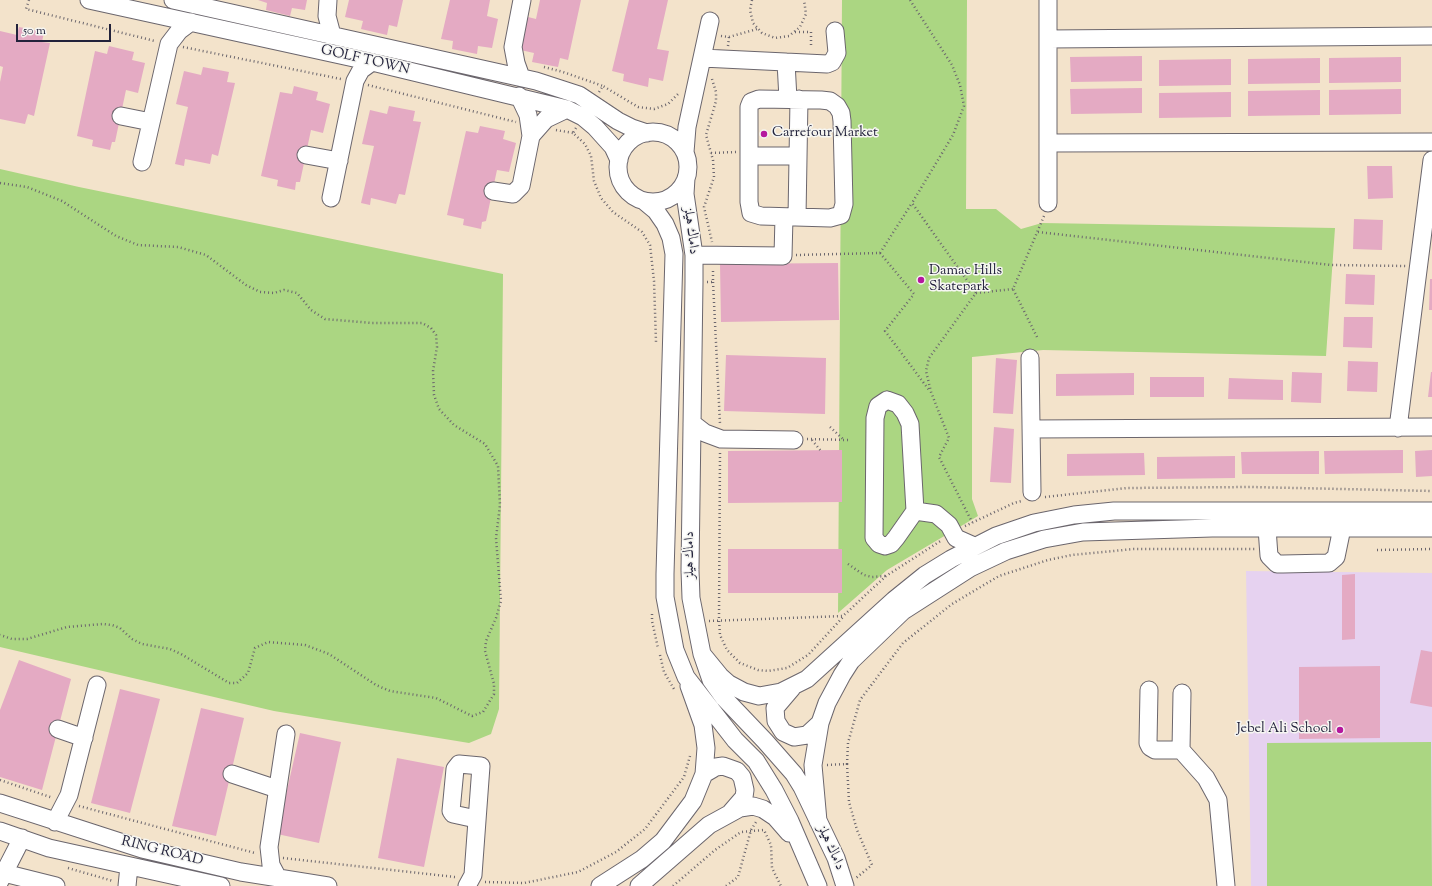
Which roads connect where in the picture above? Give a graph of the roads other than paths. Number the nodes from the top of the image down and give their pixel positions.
1 (89, 0) edge
2 (173, 0) edge
3 (522, 0) edge
4 (1048, 0) edge
5 (327, 4) edge
6 (159, 15) junction
7 (191, 22) junction
8 (709, 28) road end
9 (310, 30) junction
10 (332, 36) junction
11 (1432, 36) edge
12 (835, 37) dead end
13 (1048, 39) junction
14 (169, 44) junction
15 (513, 47) junction
16 (342, 56) junction
17 (372, 62) junction
18 (786, 62) junction
19 (702, 63) junction
20 (493, 71) junction
21 (521, 77) junction
22 (354, 81) junction
23 (519, 96) junction
24 (794, 99) junction
25 (693, 103) junction
26 (567, 109) junction
27 (121, 116) dead end
28 (151, 122) junction
29 (531, 130) junction
30 (654, 133) junction
31 (1432, 142) edge
32 (1048, 143) junction
33 (685, 152) junction
34 (749, 154) junction
35 (306, 155) dead end
36 (798, 156) junction
37 (619, 160) junction
38 (1432, 160) edge
39 (339, 161) junction
40 (142, 162) dead end
41 (686, 178) junction
42 (492, 191) dead end
43 (331, 198) dead end
44 (644, 201) junction
45 (1048, 203) road end
46 (790, 217) junction
47 (694, 255) junction
48 (1030, 358) dead end
49 (692, 423) junction
50 (1398, 428) junction
51 (1432, 428) edge
52 (1031, 430) junction
53 (721, 439) junction
54 (794, 440) road end
55 (692, 457) junction
56 (1034, 496) road end
57 (1432, 511) edge
58 (915, 512) junction
59 (1267, 528) junction
60 (1342, 528) junction
61 (1432, 528) edge
62 (955, 535) junction
63 (974, 546) junction
64 (951, 559) junction
65 (702, 654) junction
66 (686, 677) junction
67 (97, 685) dead end
68 (792, 688) junction
69 (1149, 690) dead end
70 (1182, 693) dead end
71 (820, 723) junction
72 (58, 729) dead end
73 (286, 734) dead end
74 (84, 738) junction
75 (1181, 750) junction
76 (232, 774) dead end
77 (704, 774) junction
78 (277, 789) junction
79 (69, 800) junction
80 (0, 803) edge
81 (730, 814) junction
82 (476, 819) junction
83 (818, 821) junction
84 (55, 822) junction
85 (79, 829) junction
86 (0, 831) edge
87 (22, 838) junction
88 (804, 852) junction
89 (267, 853) junction
90 (129, 866) junction
91 (251, 874) junction
92 (2, 877) edge
93 (278, 878) junction
94 (474, 882) edge
95 (848, 884) edge
96 (56, 886) edge
97 (127, 886) edge
98 (221, 886) edge
99 (328, 886) edge
100 (600, 886) edge
101 (639, 886) edge
102 (818, 886) edge
103 (1226, 886) edge

1 - 6 street, GOLF TOWN
2 - 9 street, GOLF TOWN
3 - 15 street
4 - 13 street
5 - 9 street
5 - 10 street
6 - 7 street, GOLF TOWN
6 - 14 street
7 - 14 street
7 - 16 street, GOLF TOWN
8 - 19 street
9 - 10 street, GOLF TOWN
10 - 20 street, GOLF TOWN
11 - 13 street
12 - 18 street
13 - 32 street
14 - 28 street
15 - 20 street
15 - 21 street
16 - 17 street, GOLF TOWN
16 - 22 street
17 - 22 street
17 - 23 street, GOLF TOWN
18 - 19 street
18 - 24 street
19 - 25 street
20 - 21 street, GOLF TOWN
21 - 30 street, GOLF TOWN
22 - 39 street
23 - 26 street, GOLF TOWN
23 - 29 street
24 - 34 street
24 - 36 street
24 - 46 street
25 - 30 street
25 - 33 street
26 - 29 street
26 - 37 street, GOLF TOWN
27 - 28 street
28 - 40 street
29 - 42 street
30 - 33 street
30 - 37 street
31 - 32 street
32 - 45 street
33 - 41 street
34 - 36 street
34 - 46 street
35 - 39 street
36 - 46 street
37 - 44 street
38 - 50 street
39 - 43 street
41 - 44 street
41 - 47 street, داماك هيلز
44 - 66 street, داماك هيلز
46 - 47 street
47 - 49 street, داماك هيلز
48 - 52 street
49 - 53 street
49 - 55 street, داماك هيلز
50 - 51 street
50 - 52 street
52 - 56 street
53 - 54 street
53 - 55 street
55 - 65 street, داماك هيلز
57 - 63 street
58 - 58 street
58 - 62 street
59 - 60 street
59 - 60 street
59 - 71 street
60 - 61 street
62 - 63 street
62 - 64 street
63 - 64 street
64 - 68 street
65 - 68 street
65 - 83 street, داماك هيلز
66 - 77 street
66 - 88 street, داماك هيلز
67 - 74 street
68 - 71 street
69 - 75 street
70 - 75 street
71 - 83 street
72 - 74 street
73 - 78 street
74 - 79 street
75 - 103 street
76 - 78 street
77 - 81 street
77 - 100 street
78 - 89 street
79 - 84 street
79 - 85 street
80 - 84 street, RING ROAD
81 - 88 street
81 - 101 street
82 - 82 street
82 - 94 street
83 - 95 street, داماك هيلز
84 - 85 street, RING ROAD
85 - 91 street, RING ROAD
86 - 87 street, RING ROAD
87 - 90 street, RING ROAD
87 - 92 street
88 - 102 street, داماك هيلز
89 - 91 street
89 - 93 street
90 - 97 street
90 - 98 street, RING ROAD
91 - 93 street, RING ROAD
92 - 96 street
93 - 99 street, RING ROAD

